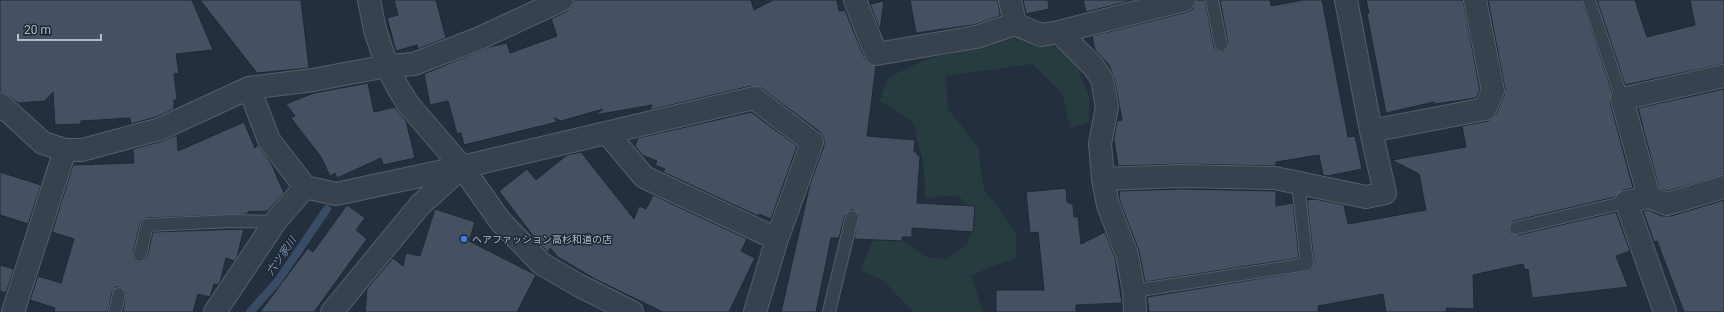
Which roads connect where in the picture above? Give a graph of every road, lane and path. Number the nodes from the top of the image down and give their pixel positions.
1 (369, 0) edge
2 (562, 0) edge
3 (854, 0) edge
4 (1010, 0) edge
5 (1184, 0) edge
6 (1212, 0) edge
7 (1346, 0) edge
8 (1475, 0) edge
9 (1589, 0) edge
10 (1015, 24) junction
11 (1059, 32) junction
12 (1221, 45) dead end
13 (387, 66) junction
14 (1724, 76) edge
15 (249, 88) junction
16 (1622, 99) junction
17 (0, 104) edge
18 (1371, 131) junction
19 (608, 134) junction
20 (66, 150) junction
21 (462, 167) junction
22 (1103, 179) junction
23 (1298, 183) junction
24 (305, 187) junction
25 (1724, 187) edge
26 (1649, 197) junction
27 (1626, 202) junction
28 (852, 217) dead end
29 (275, 222) junction
30 (1516, 228) dead end
31 (777, 239) junction
32 (140, 255) dead end
33 (1134, 291) junction
34 (119, 294) dead end
35 (13, 312) edge
36 (115, 312) edge
37 (216, 312) edge
38 (332, 312) edge
39 (632, 312) edge
40 (755, 312) edge
41 (830, 312) edge
42 (1135, 312) edge
43 (1665, 312) edge

1 - 13 street
2 - 13 street
3 - 10 street
4 - 10 street
5 - 11 street
6 - 12 lane
7 - 18 street
8 - 18 street
9 - 16 lane
10 - 11 street
11 - 22 street
13 - 15 street
13 - 21 street
14 - 16 street
15 - 20 street
15 - 24 street
16 - 26 street
17 - 20 street
18 - 23 street
19 - 21 street
19 - 31 street
19 - 31 street
20 - 35 street
21 - 24 street
21 - 38 street
21 - 39 street
22 - 23 street
22 - 33 street
23 - 33 lane
24 - 29 street
25 - 26 street
26 - 27 street
27 - 30 lane
27 - 43 street
28 - 41 lane
29 - 32 lane
29 - 37 street
31 - 40 street
33 - 42 street
34 - 36 lane

